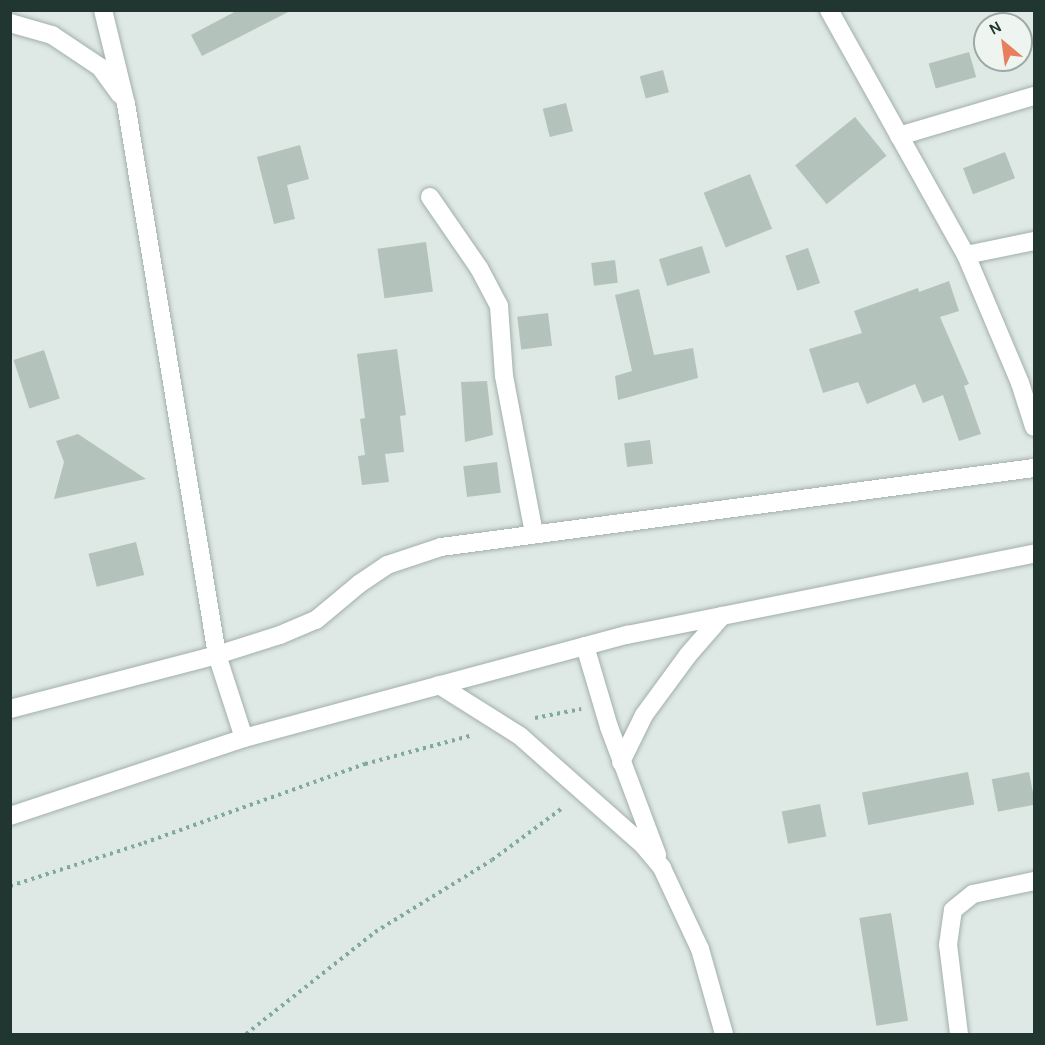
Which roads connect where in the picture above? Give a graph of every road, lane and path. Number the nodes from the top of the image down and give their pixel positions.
1 (103, 10) edge
2 (829, 10) edge
3 (10, 23) edge
4 (1035, 96) edge
5 (126, 104) junction
6 (899, 136) junction
7 (430, 197) dead end
8 (1035, 241) edge
9 (966, 255) junction
10 (1035, 427) edge
11 (1035, 468) edge
12 (534, 534) junction
13 (1035, 554) edge
14 (722, 615) junction
15 (585, 646) junction
16 (217, 655) junction
17 (439, 685) junction
18 (602, 705) junction
19 (10, 709) edge
20 (505, 726) junction
21 (244, 738) junction
22 (621, 762) junction
23 (582, 793) junction
24 (10, 816) edge
25 (662, 868) junction
26 (1035, 881) edge
27 (10, 886) edge
28 (246, 1035) edge
29 (724, 1035) edge
30 (959, 1035) edge

1 - 5 street
2 - 6 street
3 - 5 street
4 - 6 street
5 - 16 street
6 - 9 street
7 - 12 street
8 - 9 street
9 - 10 street
11 - 12 street
12 - 16 street
13 - 14 street
14 - 15 street
14 - 22 street
15 - 17 street
15 - 18 street
16 - 19 street
16 - 21 street
17 - 20 street
17 - 21 street
18 - 20 path
18 - 22 street
20 - 23 street
20 - 27 path
21 - 24 street
22 - 25 street
23 - 25 street
23 - 28 path
25 - 29 street
26 - 30 street

